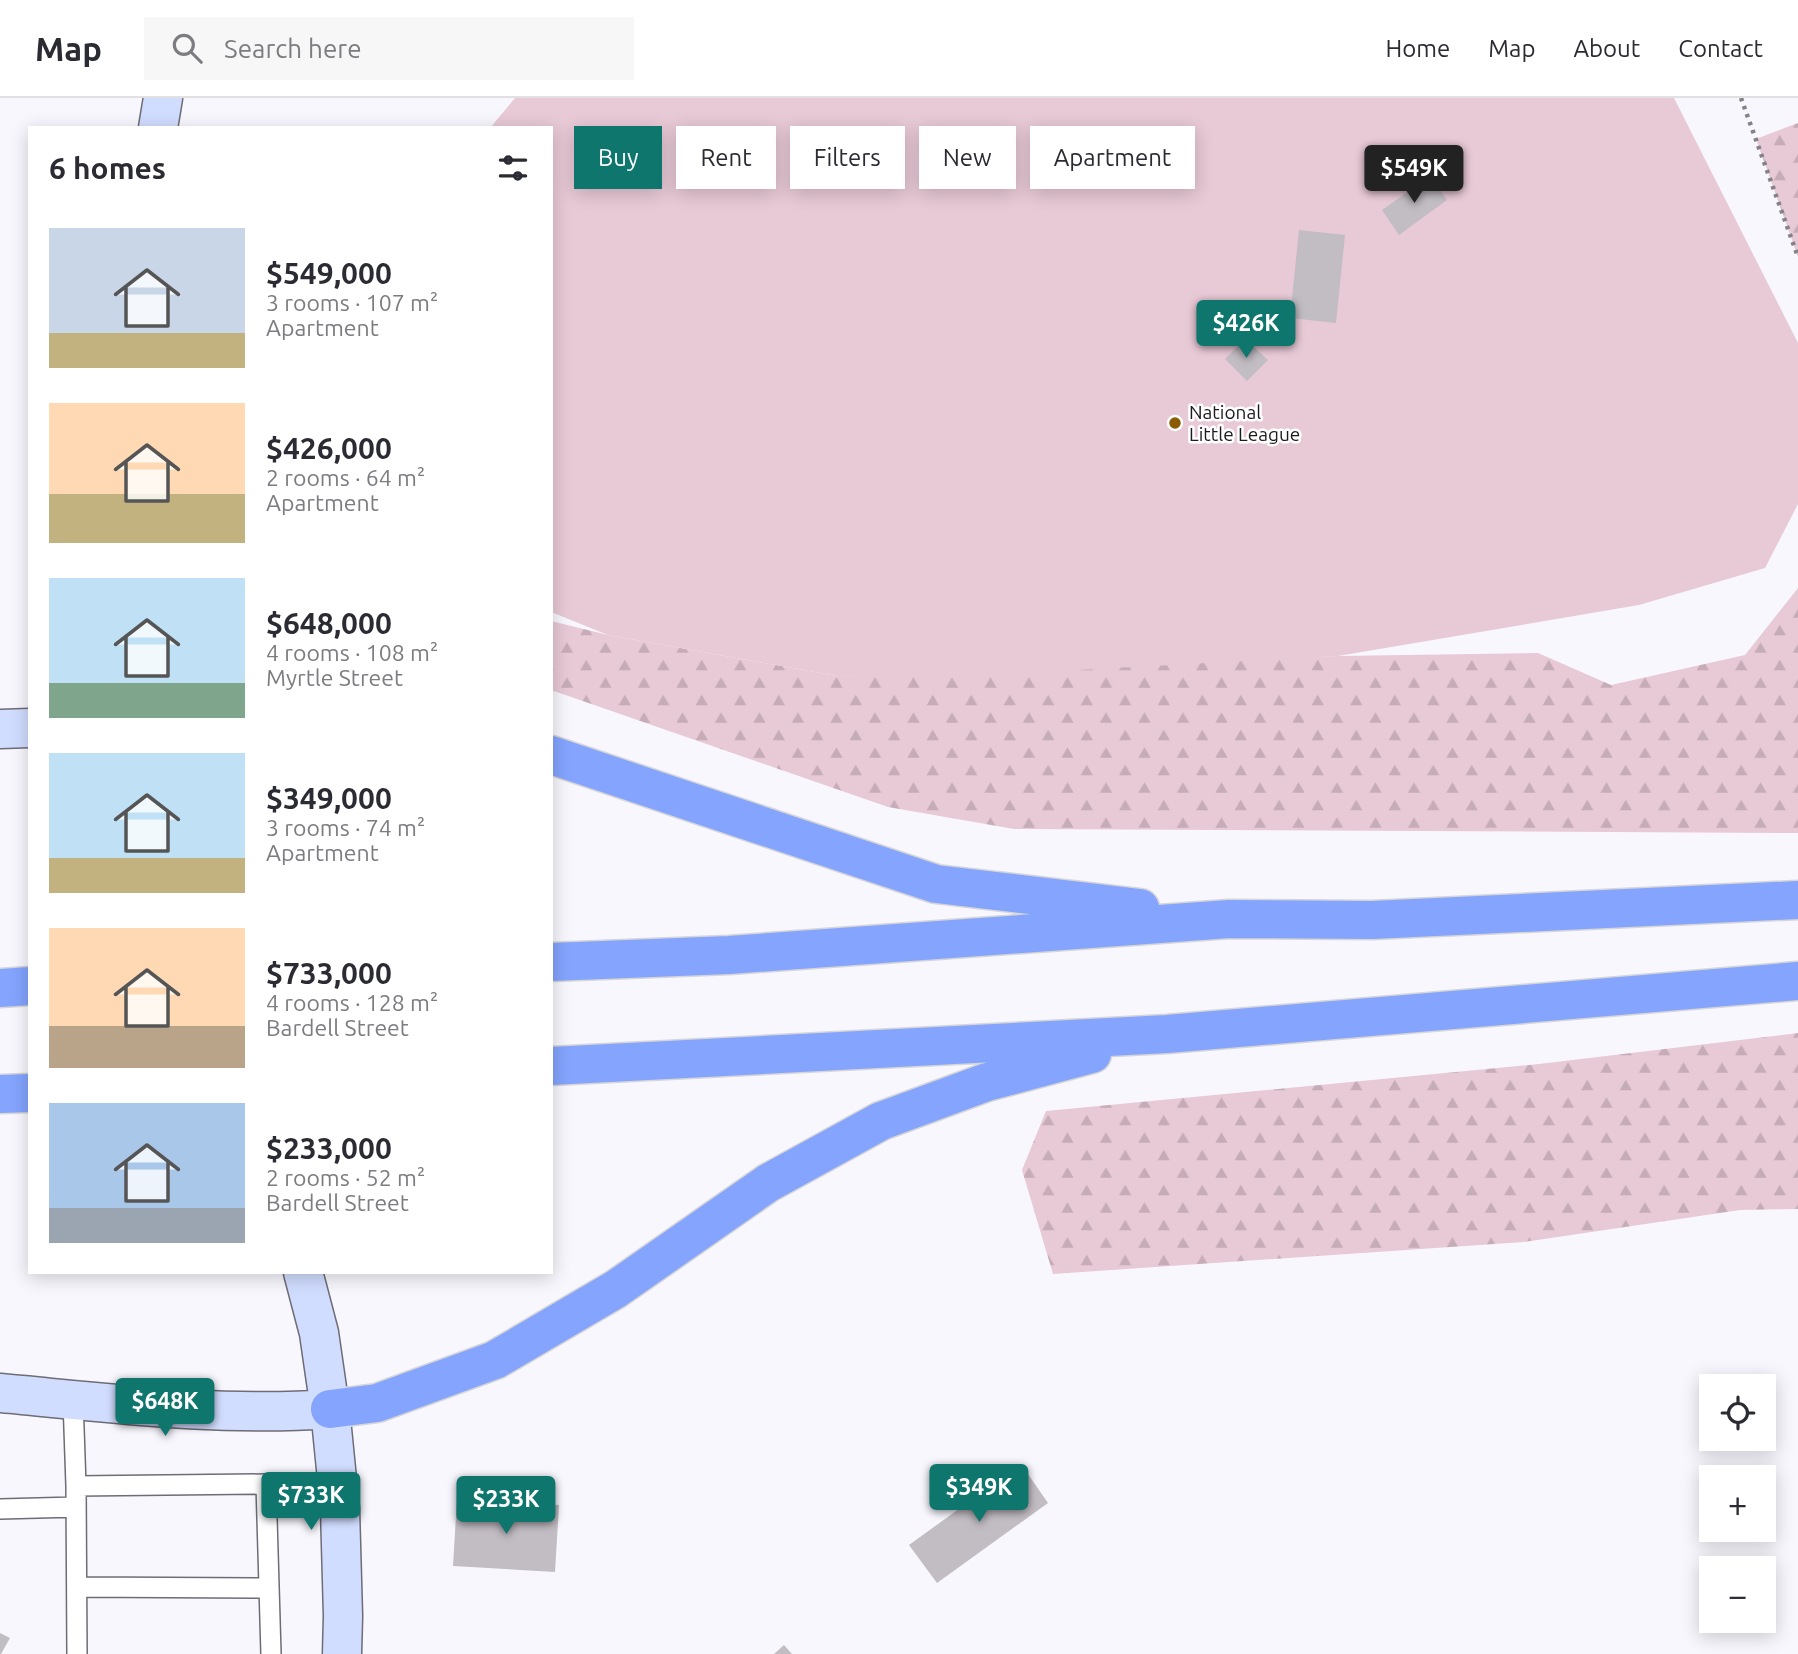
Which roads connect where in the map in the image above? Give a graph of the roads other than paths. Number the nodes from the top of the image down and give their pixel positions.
1 (163, 98) edge
2 (158, 126) edge
3 (28, 728) edge
4 (0, 729) edge
5 (553, 756) edge
6 (1798, 900) edge
7 (1229, 919) junction
8 (553, 962) edge
9 (1798, 981) edge
10 (28, 986) edge
11 (0, 988) edge
12 (1167, 1034) junction
13 (553, 1066) edge
14 (28, 1093) edge
15 (0, 1094) edge
16 (304, 1274) edge
17 (0, 1393) edge
18 (73, 1400) junction
19 (330, 1409) junction
20 (76, 1486) junction
21 (76, 1507) junction
22 (0, 1508) edge
23 (77, 1587) junction
24 (269, 1588) junction
25 (77, 1654) edge
26 (271, 1654) edge
27 (342, 1654) edge

1 - 2 main road
3 - 4 main road
5 - 7 highway
6 - 7 highway
7 - 8 highway
9 - 12 highway
10 - 11 highway
12 - 13 highway
12 - 19 highway
14 - 15 highway
16 - 19 main road
17 - 18 main road
18 - 19 main road
18 - 20 lane
19 - 27 main road
20 - 21 lane
20 - 24 lane
21 - 22 lane
21 - 23 lane
23 - 24 lane
23 - 25 lane
24 - 26 lane

